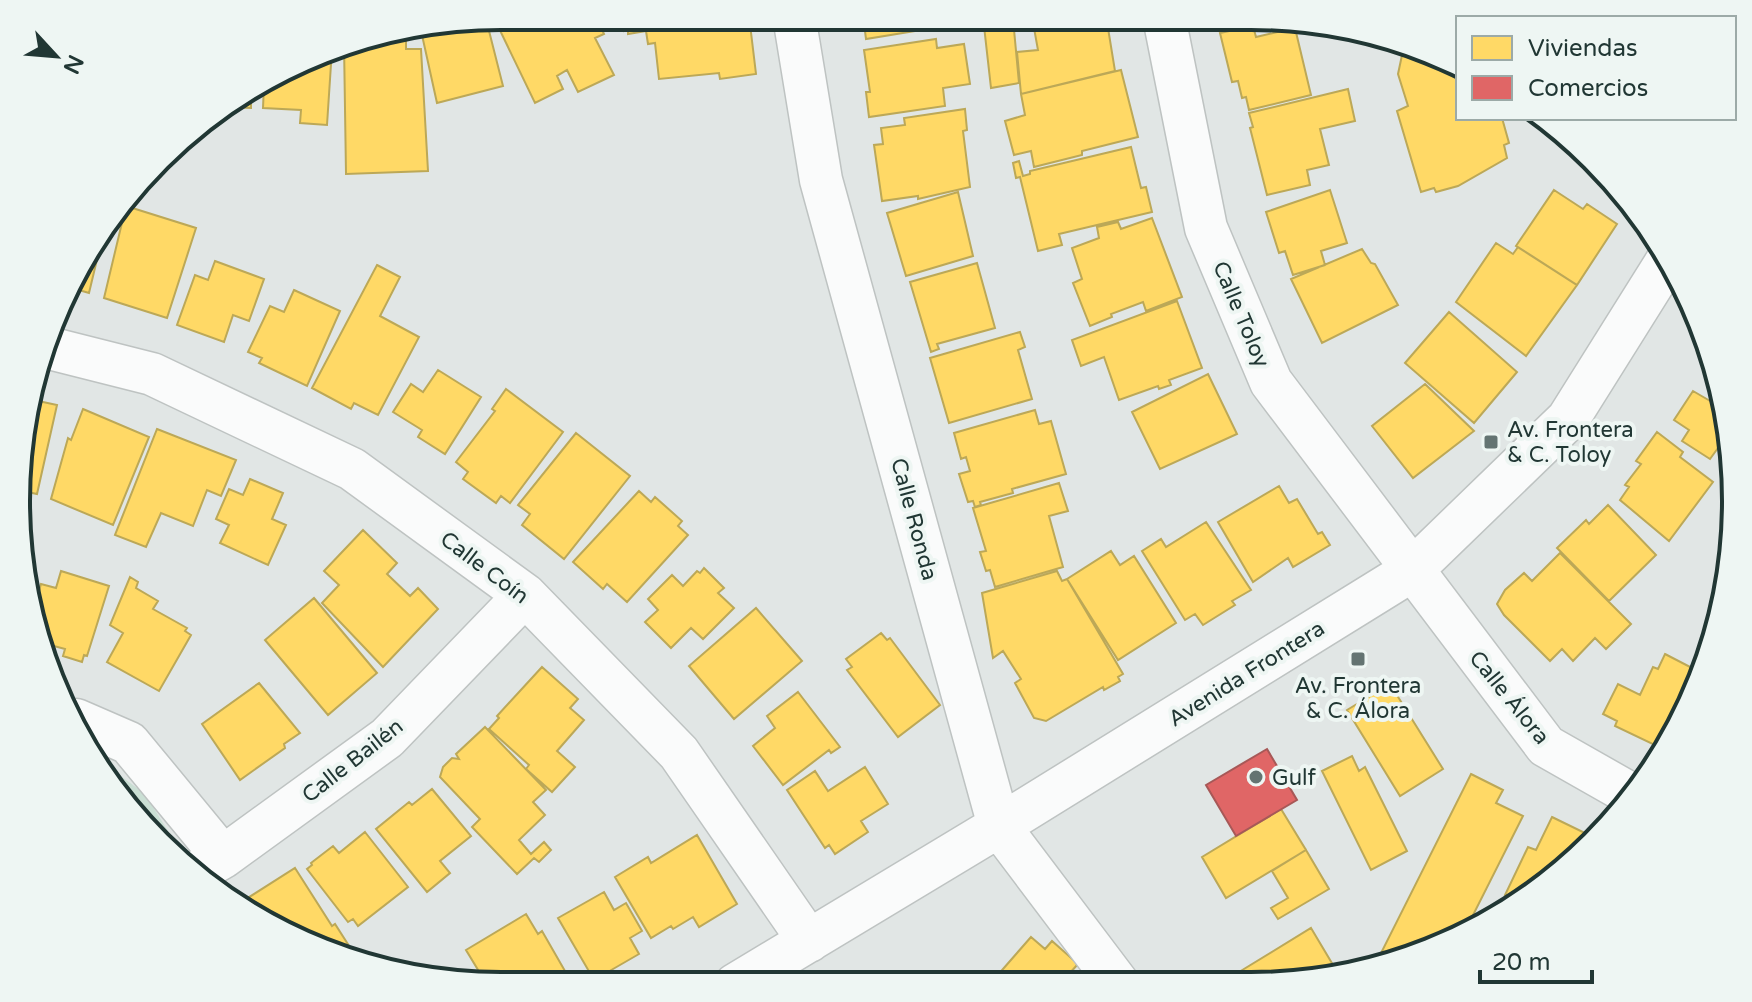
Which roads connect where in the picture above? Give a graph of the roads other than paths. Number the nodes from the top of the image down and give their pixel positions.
1 (796, 30) edge
2 (1167, 30) edge
3 (1661, 270) edge
4 (55, 350) edge
5 (1411, 571) junction
6 (525, 595) junction
7 (87, 725) edge
8 (1623, 790) edge
9 (999, 826) junction
10 (210, 864) edge
11 (809, 941) junction
12 (757, 972) edge
13 (1098, 972) edge

1 - 9 street, Calle Ronda
2 - 5 street, Calle Toloy
3 - 5 street, Avenida Frontera
4 - 6 street, Calle Coín
5 - 8 street, Calle Álora
5 - 9 street, Avenida Frontera
6 - 10 street, Calle Bailén
6 - 11 street, Calle Coín
7 - 10 street
9 - 11 street, Avenida Frontera
9 - 13 street, Calle Ronda
11 - 12 street, Avenida Frontera

